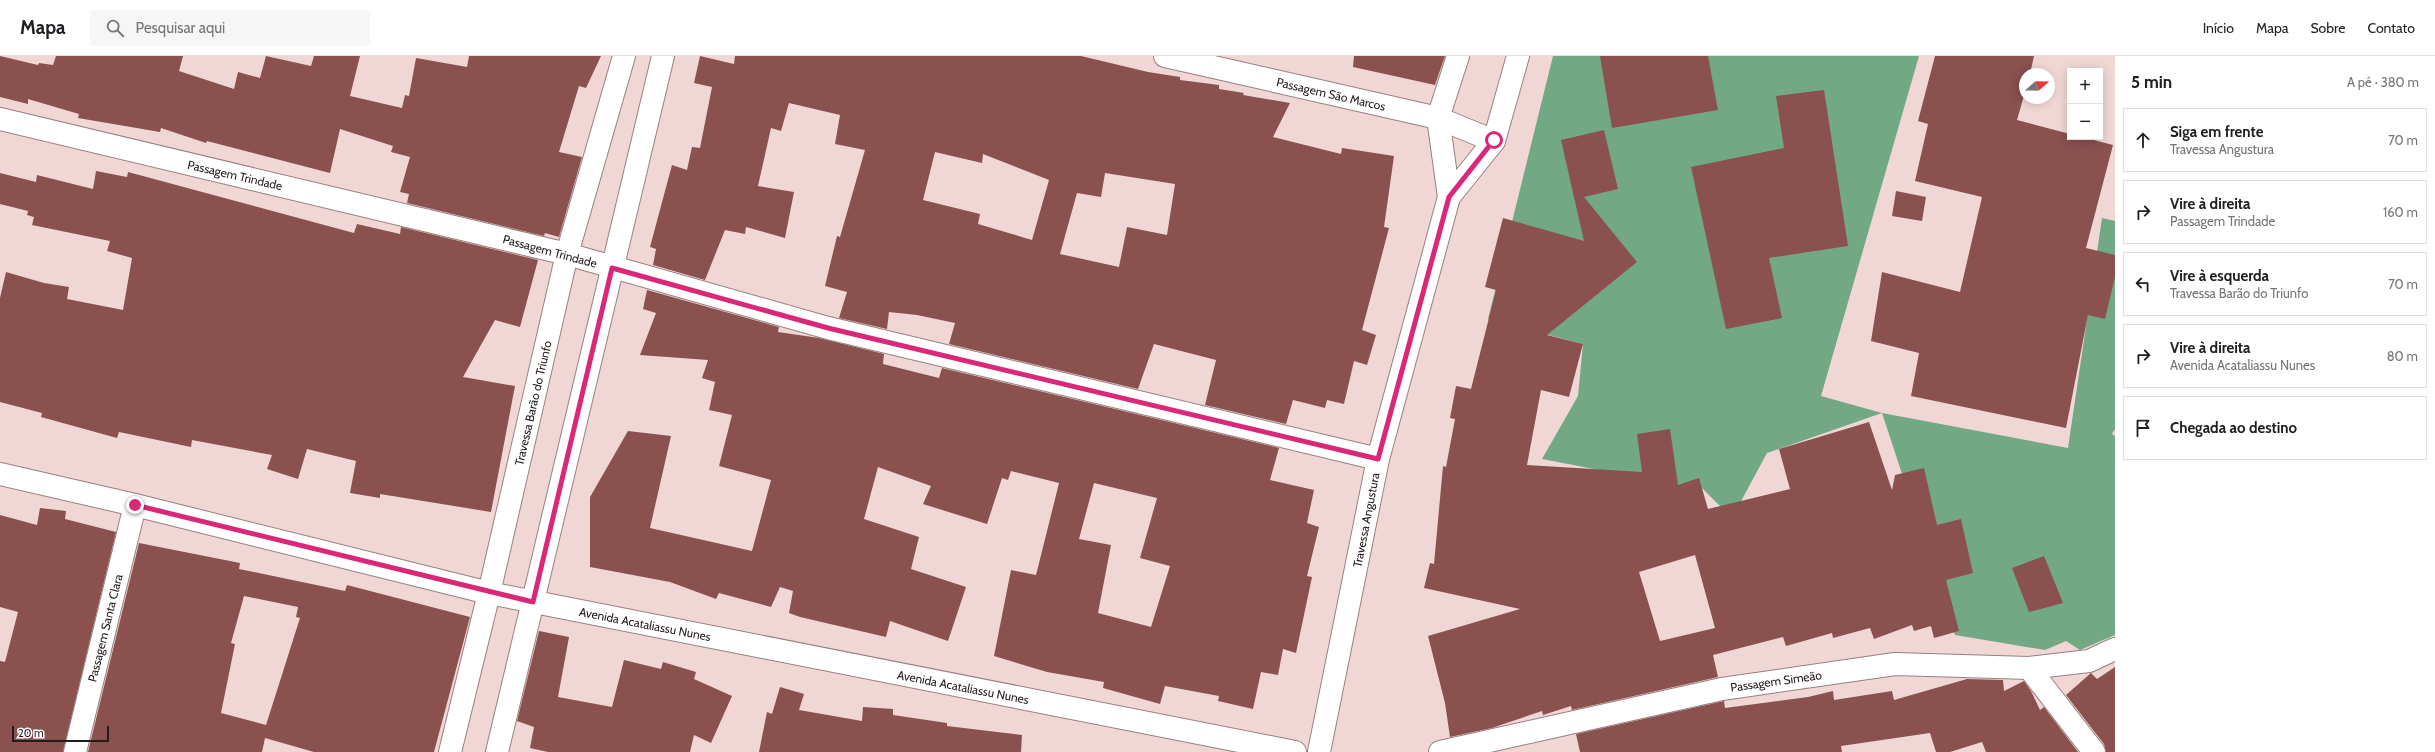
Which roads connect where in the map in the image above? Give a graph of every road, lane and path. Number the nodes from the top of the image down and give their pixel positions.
1 (624, 56) edge
2 (663, 56) edge
3 (1165, 56) edge
4 (1458, 56) edge
5 (1518, 56) edge
6 (1438, 118) junction
7 (0, 119) edge
8 (1494, 140) junction
9 (1449, 197) junction
10 (567, 254) junction
11 (612, 268) junction
12 (1378, 459) junction
13 (0, 474) edge
14 (135, 505) junction
15 (489, 593) junction
16 (533, 602) junction
17 (2115, 650) edge
18 (2029, 668) junction
19 (74, 752) edge
20 (450, 752) edge
21 (497, 752) edge
22 (1295, 752) edge
23 (1319, 752) edge
24 (1440, 752) edge
25 (2094, 752) edge

1 - 10 street, Travessa Barão do Triunfo
2 - 11 street
3 - 6 street, Passagem São Marcos
4 - 6 street, Travessa Angustura
5 - 8 street, Travessa Angustura
6 - 8 street, Passagem São Marcos
6 - 9 street, Travessa Angustura
7 - 10 street, Passagem Trindade
8 - 9 street, Travessa Angustura
9 - 12 street, Travessa Angustura
10 - 11 street, Passagem Trindade
10 - 15 street, Travessa Barão do Triunfo
11 - 12 street, Passagem Trindade
11 - 16 street
12 - 23 street, Travessa Angustura
13 - 14 street, Avenida Acataliassu Nunes
14 - 15 street, Avenida Acataliassu Nunes
14 - 19 street, Passagem Santa Clara
15 - 16 street, Avenida Acataliassu Nunes
15 - 20 street, Travessa Barão do Triunfo
16 - 21 street
16 - 22 street, Avenida Acataliassu Nunes
17 - 18 street, Passagem Simeão
18 - 24 street, Passagem Simeão
18 - 25 street

